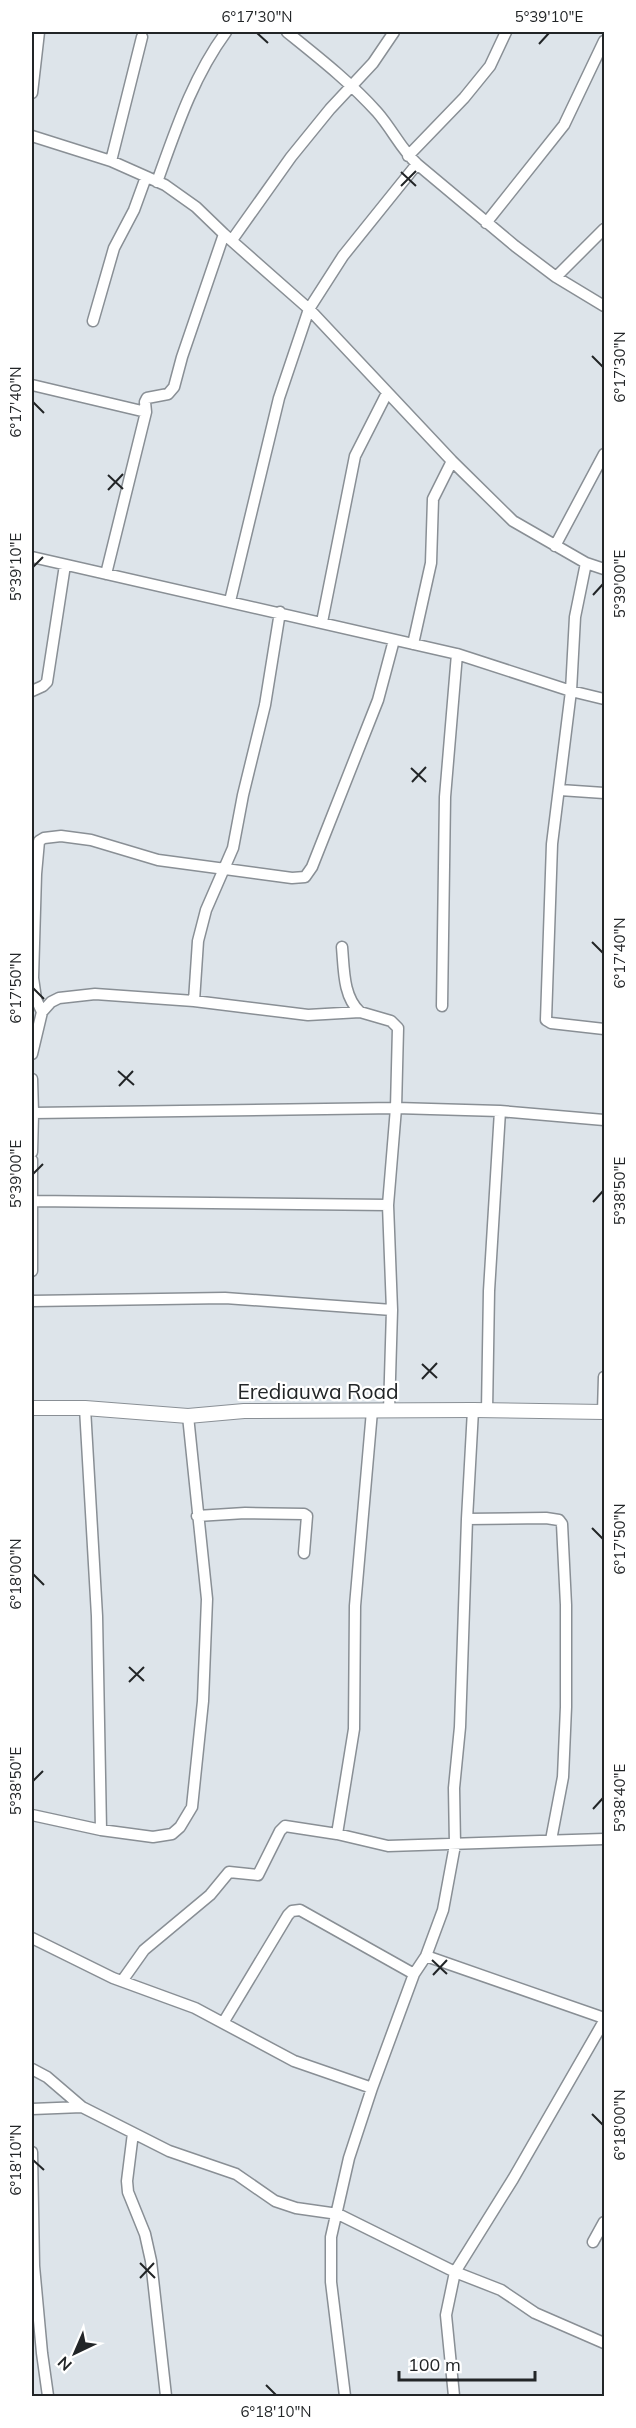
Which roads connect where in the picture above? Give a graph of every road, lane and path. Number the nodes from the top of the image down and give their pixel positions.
1 (39, 32) edge
2 (226, 32) edge
3 (286, 32) edge
4 (394, 32) edge
5 (506, 32) edge
6 (142, 37) dead end
7 (604, 41) edge
8 (353, 86) junction
9 (32, 93) edge
10 (32, 136) edge
11 (408, 156) junction
12 (111, 161) junction
13 (417, 164) junction
14 (146, 177) junction
15 (157, 182) junction
16 (486, 223) junction
17 (604, 229) edge
18 (228, 237) junction
19 (556, 277) junction
20 (604, 306) edge
21 (309, 309) junction
22 (93, 321) dead end
23 (32, 385) edge
24 (387, 393) junction
25 (146, 412) junction
26 (604, 454) edge
27 (452, 461) junction
28 (555, 546) junction
29 (32, 557) edge
30 (586, 563) junction
31 (65, 565) junction
32 (604, 569) edge
33 (106, 574) junction
34 (230, 601) junction
35 (280, 612) junction
36 (322, 622) junction
37 (394, 640) junction
38 (412, 644) junction
39 (457, 654) junction
40 (32, 691) edge
41 (571, 691) junction
42 (604, 699) edge
43 (560, 790) junction
44 (604, 793) edge
45 (224, 869) junction
46 (342, 948) dead end
47 (194, 1001) junction
48 (442, 1006) dead end
49 (42, 1012) junction
50 (360, 1012) junction
51 (604, 1029) edge
52 (32, 1054) edge
53 (32, 1079) edge
54 (396, 1108) junction
55 (500, 1111) junction
56 (33, 1113) junction
57 (604, 1120) edge
58 (32, 1152) edge
59 (32, 1160) edge
60 (33, 1201) edge
61 (388, 1205) junction
62 (32, 1264) edge
63 (32, 1271) edge
64 (32, 1301) edge
65 (393, 1310) junction
66 (604, 1377) edge
67 (32, 1408) edge
68 (85, 1408) junction
69 (473, 1410) junction
70 (372, 1411) junction
71 (389, 1411) junction
72 (488, 1411) junction
73 (604, 1412) edge
74 (188, 1416) junction
75 (197, 1516) junction
76 (467, 1519) junction
77 (304, 1554) dead end
78 (32, 1815) edge
79 (101, 1830) junction
80 (337, 1834) junction
81 (604, 1839) edge
82 (551, 1840) junction
83 (455, 1845) junction
84 (32, 1938) edge
85 (426, 1956) junction
86 (414, 1974) junction
87 (122, 1981) junction
88 (604, 2019) edge
89 (223, 2023) junction
90 (32, 2070) edge
91 (372, 2088) junction
92 (82, 2108) junction
93 (32, 2109) edge
94 (133, 2133) junction
95 (32, 2152) edge
96 (338, 2214) junction
97 (604, 2222) edge
98 (593, 2242) dead end
99 (33, 2266) edge
100 (455, 2272) junction
101 (604, 2343) edge
102 (37, 2354) edge
103 (48, 2397) edge
104 (166, 2397) edge
105 (345, 2397) edge
106 (454, 2397) edge

1 - 9 street
2 - 15 street
3 - 8 street
4 - 8 street
5 - 11 street
6 - 12 street
7 - 16 street
8 - 11 street
8 - 18 street
10 - 12 street
11 - 13 street
12 - 14 street
13 - 16 street
13 - 21 street
14 - 15 street
14 - 22 street
15 - 18 street
16 - 19 street
17 - 19 street
18 - 21 street
18 - 25 street
19 - 20 street
21 - 24 street
21 - 34 street
23 - 25 street
24 - 27 street
24 - 36 street
25 - 33 street
26 - 28 street
27 - 28 street
27 - 38 street
28 - 30 street
29 - 31 street
30 - 32 street
30 - 41 street
31 - 33 street
31 - 40 street
33 - 34 street
34 - 35 street
35 - 36 street
35 - 45 street
36 - 37 street
37 - 38 street
37 - 45 street
38 - 39 street
39 - 41 street
39 - 48 street
41 - 42 street
41 - 43 street
43 - 44 street
43 - 51 street
45 - 47 street
45 - 49 street
46 - 50 street
47 - 49 street
47 - 50 street
49 - 52 street
50 - 54 street
53 - 56 street
54 - 55 street
54 - 56 street
54 - 61 street
55 - 57 street
55 - 72 street
56 - 58 street
59 - 60 street
60 - 61 street
60 - 62 street
61 - 65 street
62 - 63 street
64 - 65 street
65 - 71 street
66 - 73 street
67 - 68 street, Erediauwa Road
68 - 74 street, Erediauwa Road
68 - 79 street
69 - 71 street, Erediauwa Road
69 - 72 street, Erediauwa Road
69 - 76 street
70 - 71 street, Erediauwa Road
70 - 74 street, Erediauwa Road
70 - 80 street
72 - 73 street, Erediauwa Road
74 - 75 street
75 - 77 street
75 - 79 street
76 - 82 street
76 - 83 street
78 - 79 street
80 - 83 street
80 - 87 street
81 - 82 street
82 - 83 street
83 - 85 street
84 - 87 street
85 - 86 street
85 - 88 street
86 - 89 street
86 - 91 street
87 - 89 street
88 - 100 street
89 - 91 street
90 - 92 street
91 - 96 street
92 - 93 street
92 - 94 street
94 - 96 street
94 - 104 street
95 - 99 street
96 - 100 street
96 - 105 street
97 - 98 street
99 - 102 street
100 - 101 street
100 - 106 street
102 - 103 street

